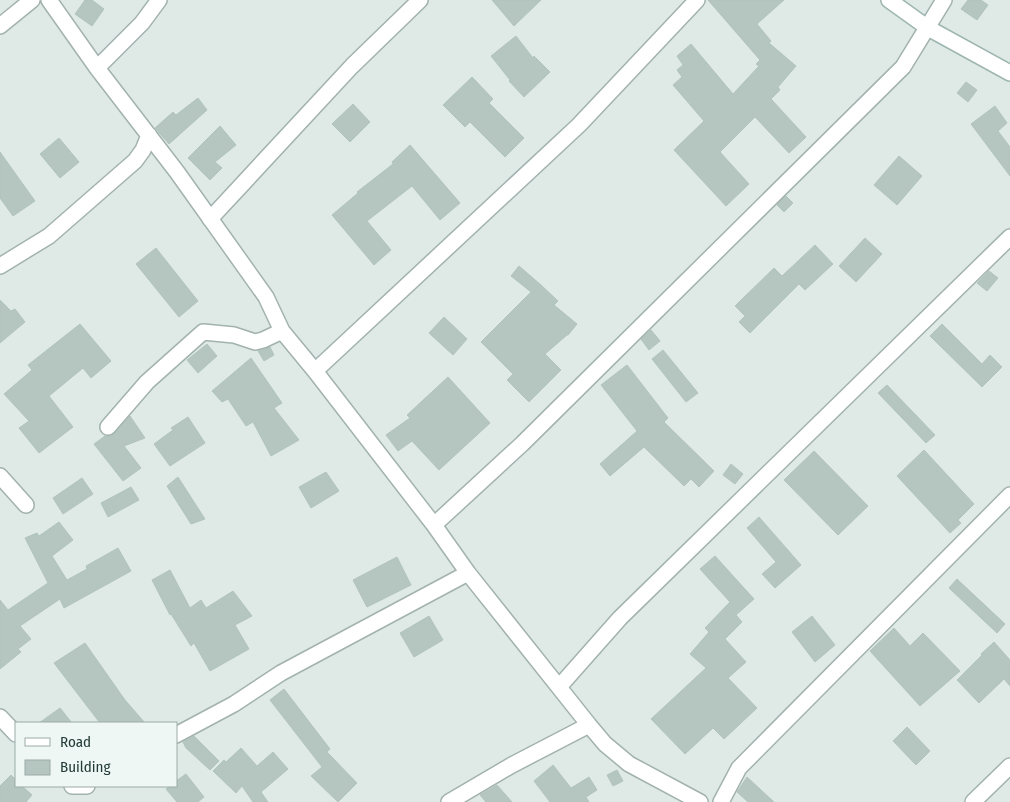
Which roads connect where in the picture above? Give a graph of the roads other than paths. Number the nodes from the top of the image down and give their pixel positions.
1 (32, 0) edge
2 (49, 0) edge
3 (160, 0) edge
4 (420, 0) edge
5 (697, 0) edge
6 (889, 0) edge
7 (944, 0) edge
8 (0, 26) edge
9 (928, 28) junction
10 (97, 68) junction
11 (1010, 73) edge
12 (149, 135) junction
13 (210, 219) junction
14 (1010, 237) edge
15 (0, 266) edge
16 (282, 331) junction
17 (315, 371) junction
18 (108, 427) dead end
19 (0, 476) edge
20 (1010, 495) edge
21 (26, 506) dead end
22 (434, 525) junction
23 (468, 573) junction
24 (559, 687) junction
25 (0, 717) edge
26 (589, 725) junction
27 (15, 733) edge
28 (178, 734) edge
29 (1010, 766) edge
30 (449, 802) edge
31 (700, 802) edge
32 (721, 802) edge
33 (973, 802) edge

1 - 8 street
2 - 10 street
3 - 10 street
4 - 13 street
5 - 17 street
6 - 9 street
7 - 9 street
9 - 11 street
9 - 22 street
10 - 12 street
12 - 13 street
12 - 15 street
13 - 16 street
14 - 24 street
16 - 17 street
16 - 18 street
17 - 22 street
19 - 21 street
20 - 32 street
22 - 23 street
23 - 24 street
23 - 28 street
24 - 26 street
25 - 27 street
26 - 30 street
26 - 31 street
29 - 33 street

